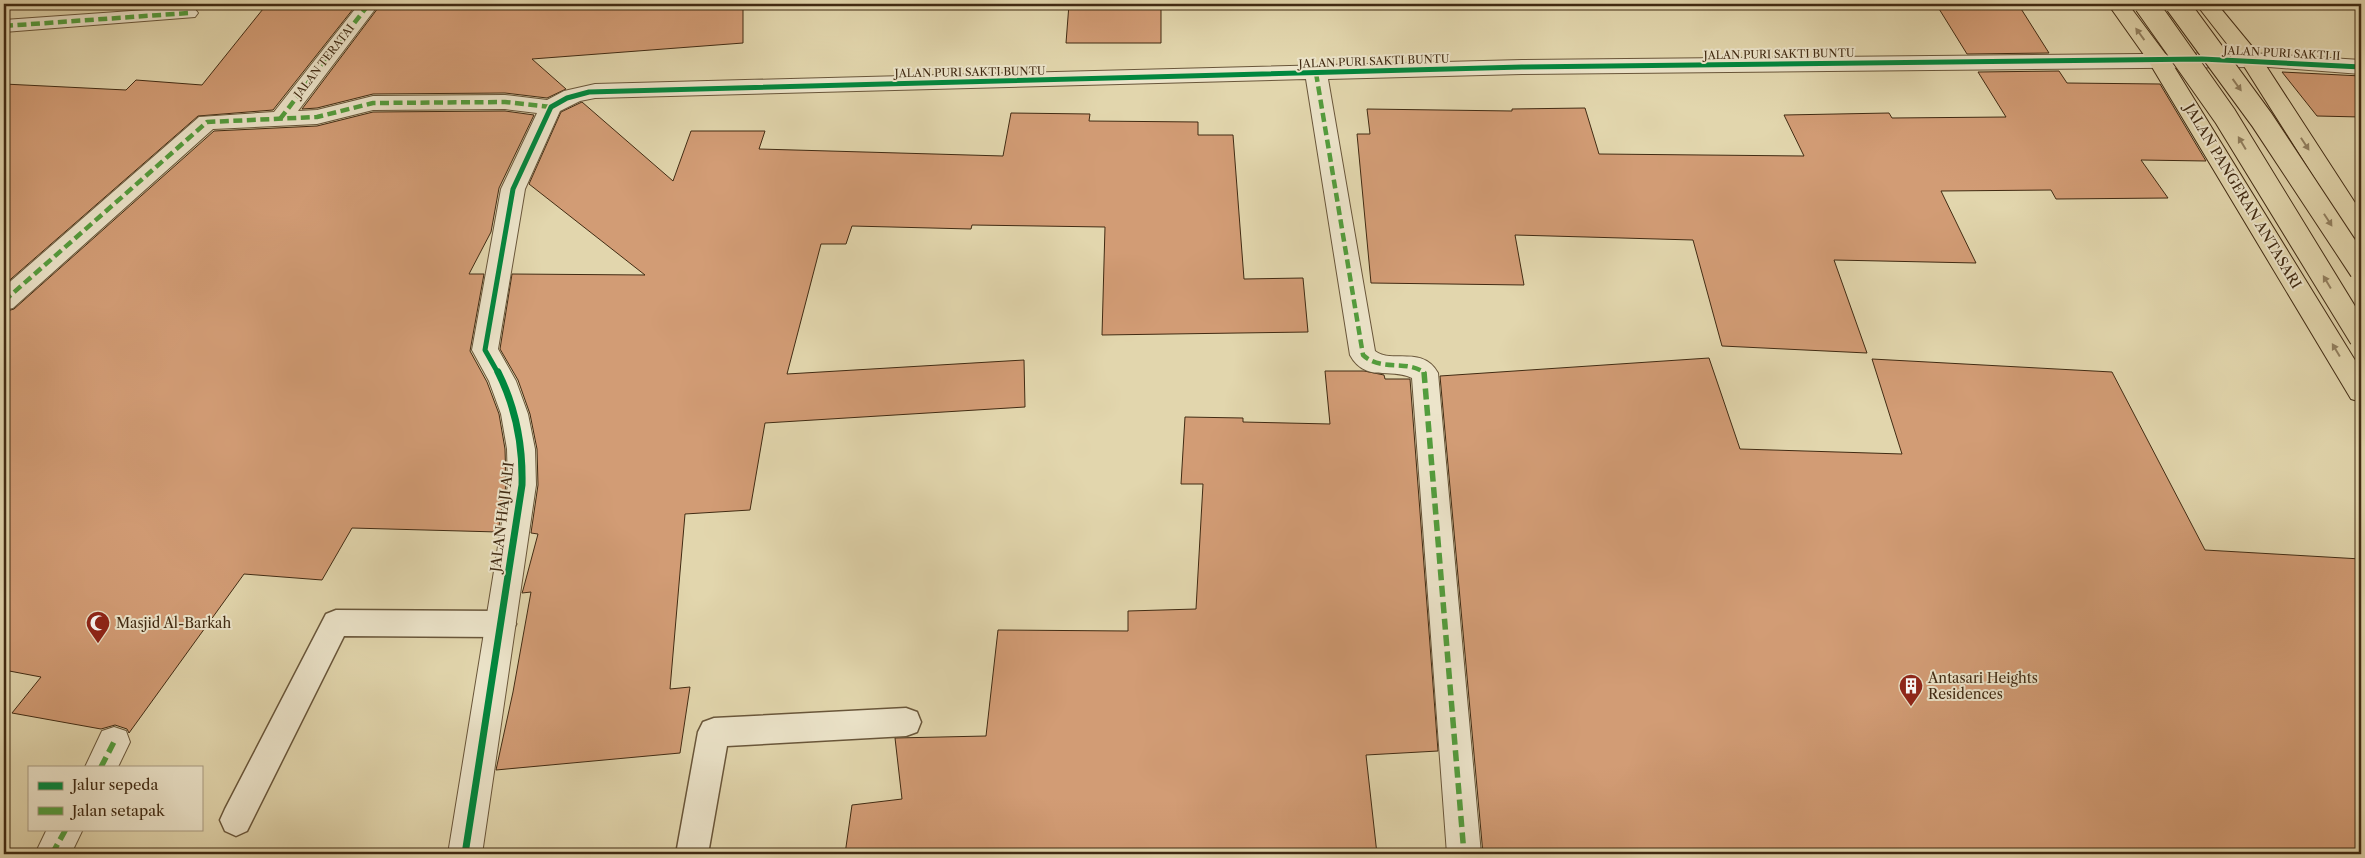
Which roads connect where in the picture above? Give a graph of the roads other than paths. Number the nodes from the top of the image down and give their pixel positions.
1 (369, 4) edge
2 (2118, 4) edge
3 (2146, 4) edge
4 (2176, 4) edge
5 (2206, 4) edge
6 (188, 13) dead end
7 (4, 26) edge
8 (2202, 59) joint
9 (2159, 60) junction
10 (2251, 60) junction
11 (2361, 67) edge
12 (1316, 73) junction
13 (551, 107) junction
14 (280, 119) junction
15 (2361, 231) edge
16 (2361, 270) edge
17 (4, 301) edge
18 (2361, 338) edge
19 (2361, 392) edge
20 (501, 624) junction
21 (906, 722) dead end
22 (236, 820) dead end
23 (65, 830) edge
24 (52, 854) edge
25 (466, 854) edge
26 (692, 854) edge
27 (1464, 854) edge

1 - 14 street, JALAN TERATAI
9 -> 2 main road, JALAN PANGERAN ANTASARI
18 -> 3 main road, bridge
4 -> 16 main road, bridge
5 - 10 main road
6 - 7 street
8 - 9 street, JALAN PURI SAKTI BUNTU
8 - 10 street, JALAN PURI SAKTI II
9 - 12 street, JALAN PURI SAKTI BUNTU
19 -> 9 main road, JALAN PANGERAN ANTASARI
10 - 11 street, JALAN PURI SAKTI II
10 -> 15 main road
12 - 13 street, JALAN PURI SAKTI BUNTU
12 - 27 street
13 - 14 street
13 - 20 street, JALAN HAJI ALI
14 - 17 street
20 - 22 lane
20 - 25 street, JALAN HAJI ALI
21 - 26 lane
23 - 24 street

